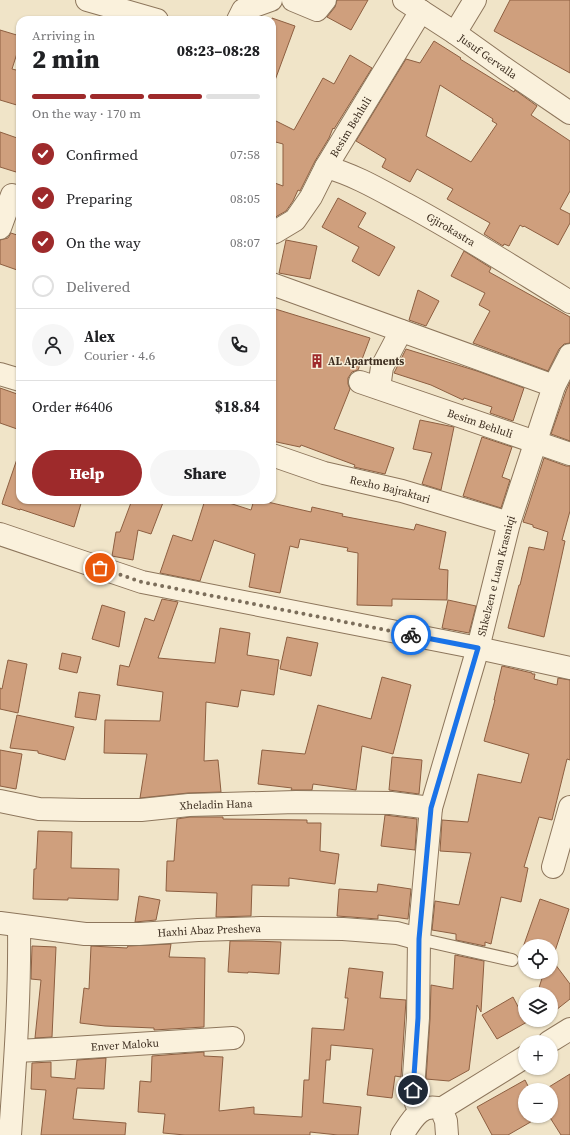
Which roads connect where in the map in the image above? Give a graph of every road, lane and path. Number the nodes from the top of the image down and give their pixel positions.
1 (87, 0) edge
2 (271, 0) edge
3 (293, 0) edge
4 (325, 0) edge
5 (475, 0) edge
6 (413, 6) edge
7 (143, 16) edge
8 (240, 16) edge
9 (455, 33) junction
10 (570, 113) edge
11 (326, 167) junction
12 (12, 195) dead end
13 (0, 228) edge
14 (276, 231) edge
15 (276, 285) edge
16 (570, 302) edge
17 (401, 331) junction
18 (570, 355) edge
19 (0, 374) edge
20 (16, 379) edge
21 (554, 386) junction
22 (536, 442) junction
23 (570, 454) edge
24 (276, 455) edge
25 (509, 523) junction
26 (0, 534) edge
27 (478, 648) junction
28 (570, 668) edge
29 (0, 802) edge
30 (570, 807) edge
31 (431, 808) junction
32 (553, 867) dead end
33 (9, 924) edge
34 (419, 939) junction
35 (512, 960) dead end
36 (570, 1029) edge
37 (558, 1036) edge
38 (233, 1038) dead end
39 (16, 1051) junction
40 (518, 1061) edge
41 (431, 1110) junction
42 (10, 1135) edge
43 (402, 1135) edge
44 (447, 1135) edge

1 - 7 street
2 - 8 street
3 - 4 street
5 - 9 street
6 - 9 street, Jusuf Gervalla
6 - 11 street, Besim Behluli
9 - 10 street, Jusuf Gervalla
11 - 14 street, Besim Behluli
11 - 16 street, Gjirokastra
12 - 13 street
15 - 17 street
17 - 21 street
17 - 22 street, Besim Behluli
18 - 21 street, Shkelzen e Luan Krasniqi
19 - 20 street
21 - 22 street, Shkelzen e Luan Krasniqi
22 - 23 street, Besim Behluli
22 - 25 street, Shkelzen e Luan Krasniqi
24 - 25 street, Rexho Bajraktari
25 - 27 street, Shkelzen e Luan Krasniqi
26 - 27 street
27 - 28 street
27 - 31 street, Shkelzen e Luan Krasniqi
29 - 31 street, Xheladin Hana
30 - 32 street
31 - 34 street, Shkelzen e Luan Krasniqi
33 - 34 street, Haxhi Abaz Presheva
33 - 39 street
34 - 35 lane
34 - 41 street, Shkelzen e Luan Krasniqi
36 - 37 street
38 - 39 street, Enver Maloku
39 - 42 street
40 - 41 street
41 - 43 street
41 - 44 street, Shkelzen e Luan Krasniqi

